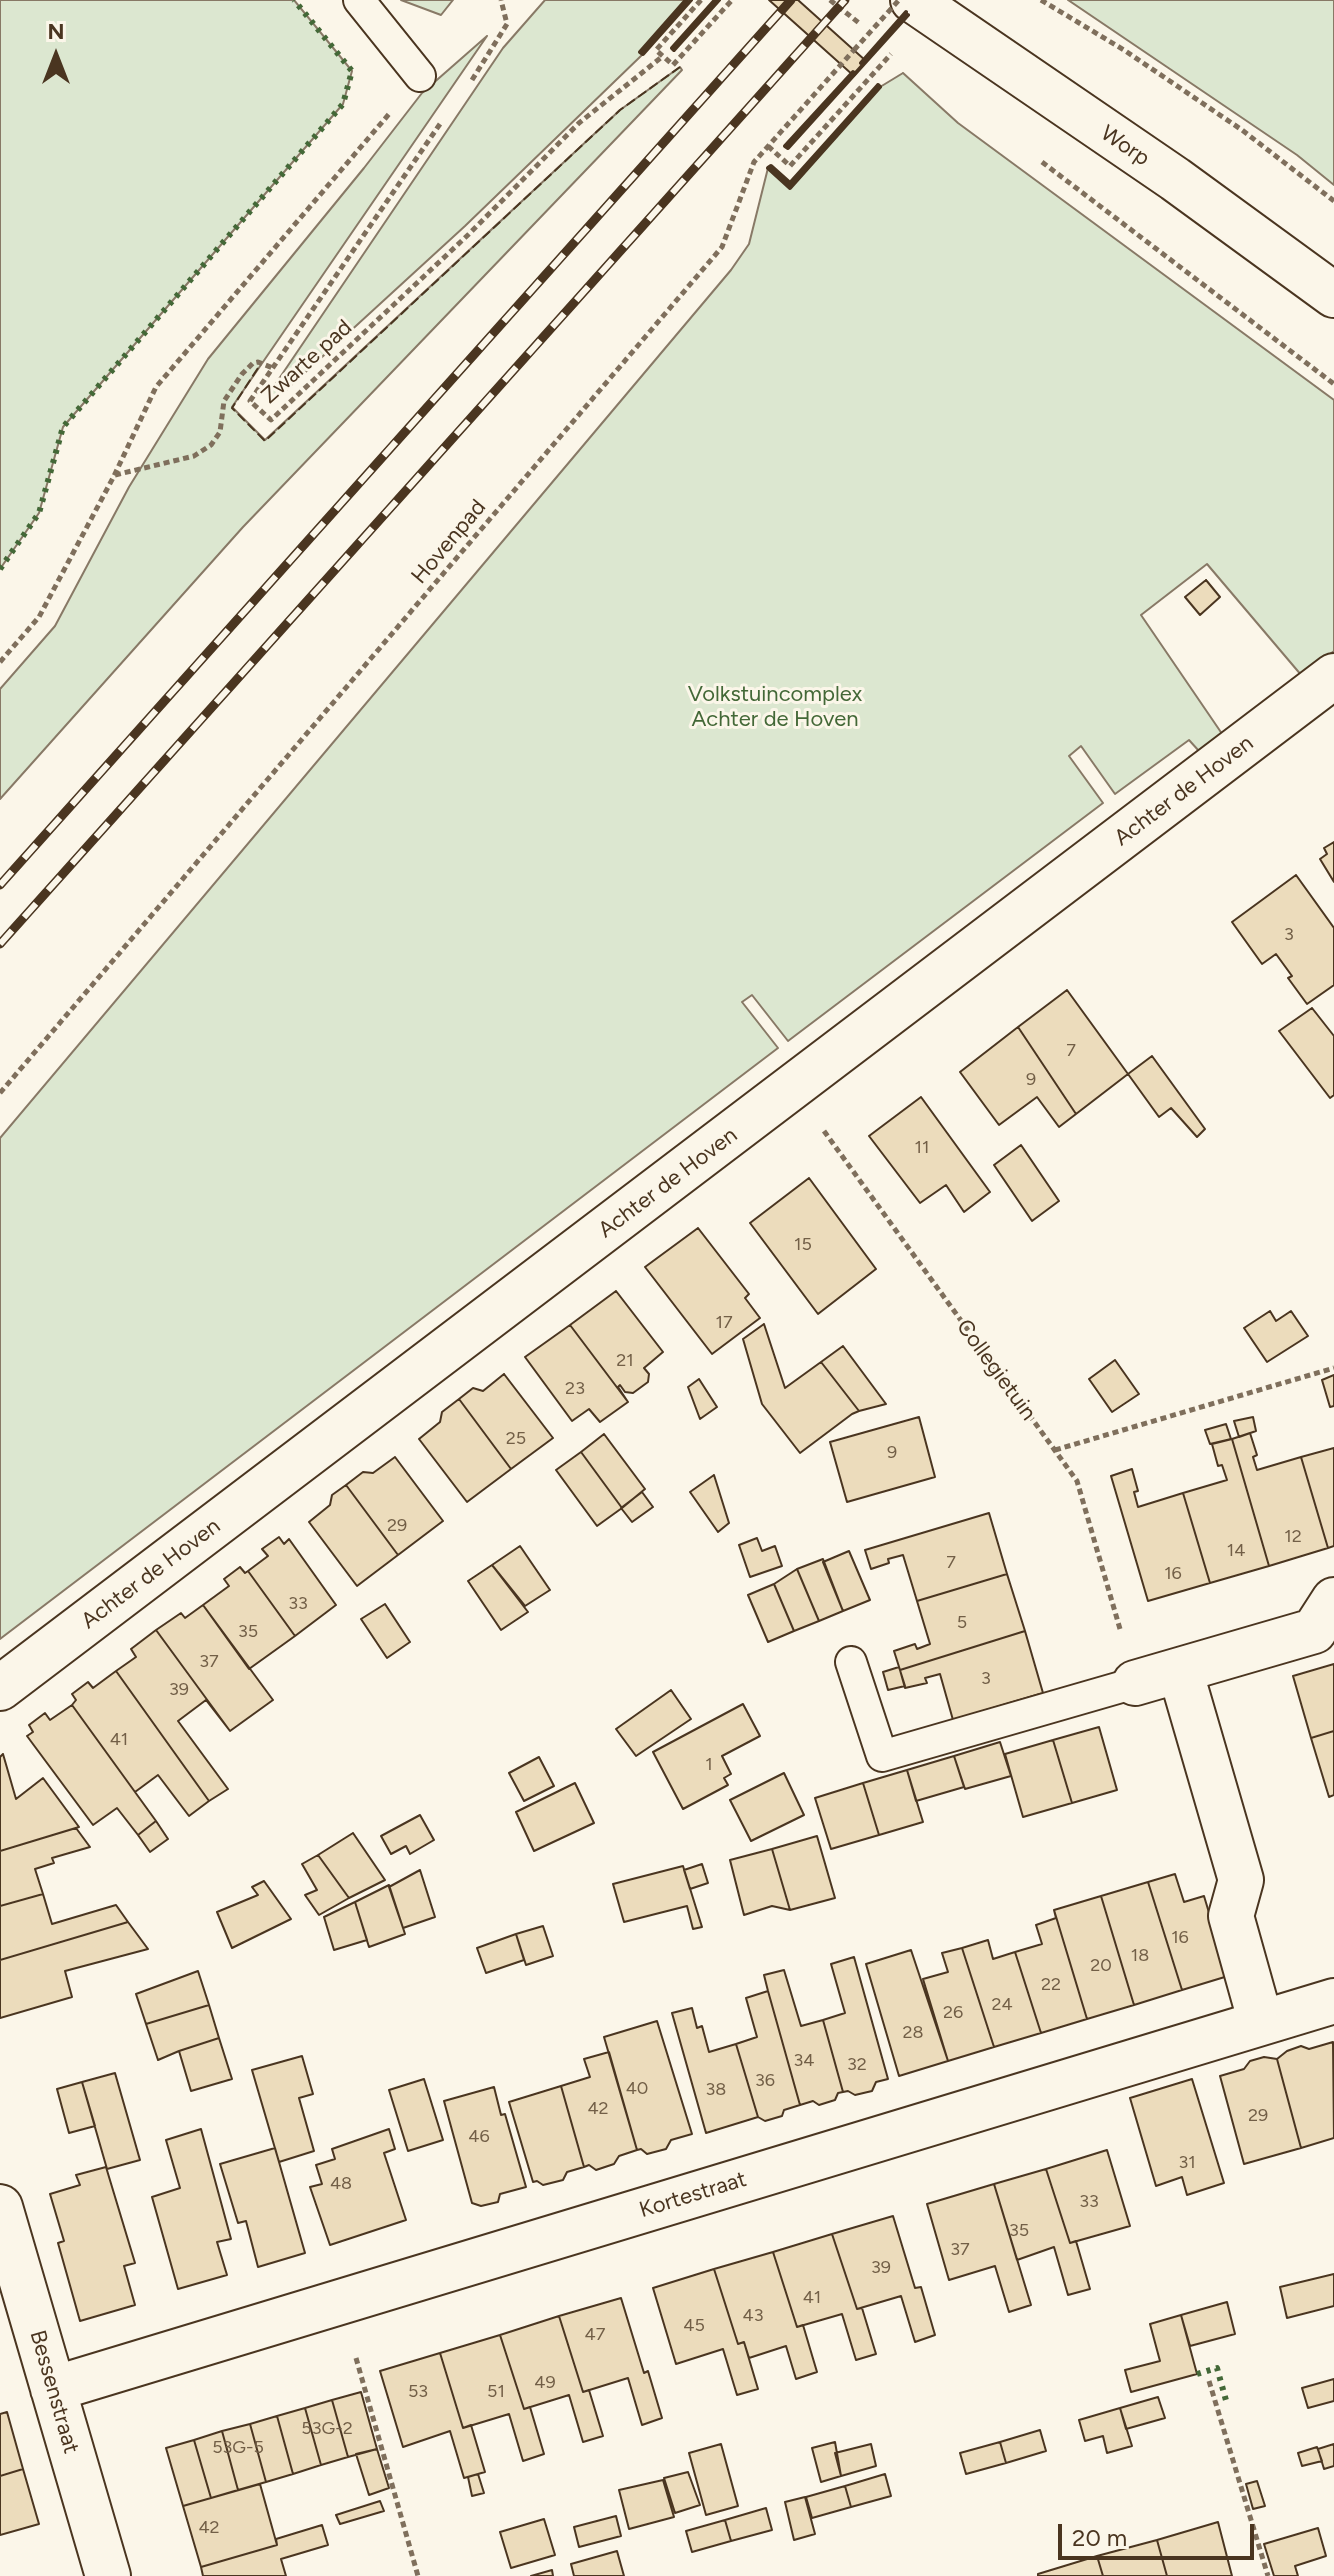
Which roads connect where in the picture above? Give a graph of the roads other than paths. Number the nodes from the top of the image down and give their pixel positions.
1 (359, 0) edge
2 (913, 0) edge
3 (420, 76) road end
4 (1334, 295) edge
5 (1334, 676) edge
6 (1334, 1600) edge
7 (851, 1662) dead end
8 (1180, 1670) junction
9 (1135, 1683) joint
10 (0, 1688) edge
11 (1334, 2001) edge
12 (1261, 2023) junction
13 (0, 2207) edge
14 (53, 2389) junction
15 (108, 2576) edge

1 - 3 lane
2 - 4 street, Worp
5 - 10 street, Achter de Hoven
6 - 8 street
7 - 9 lane
8 - 9 street
8 - 12 street
11 - 12 street, Kortestraat
12 - 14 street, Kortestraat
13 - 14 street, Bessenstraat
14 - 15 street, Bessenstraat

